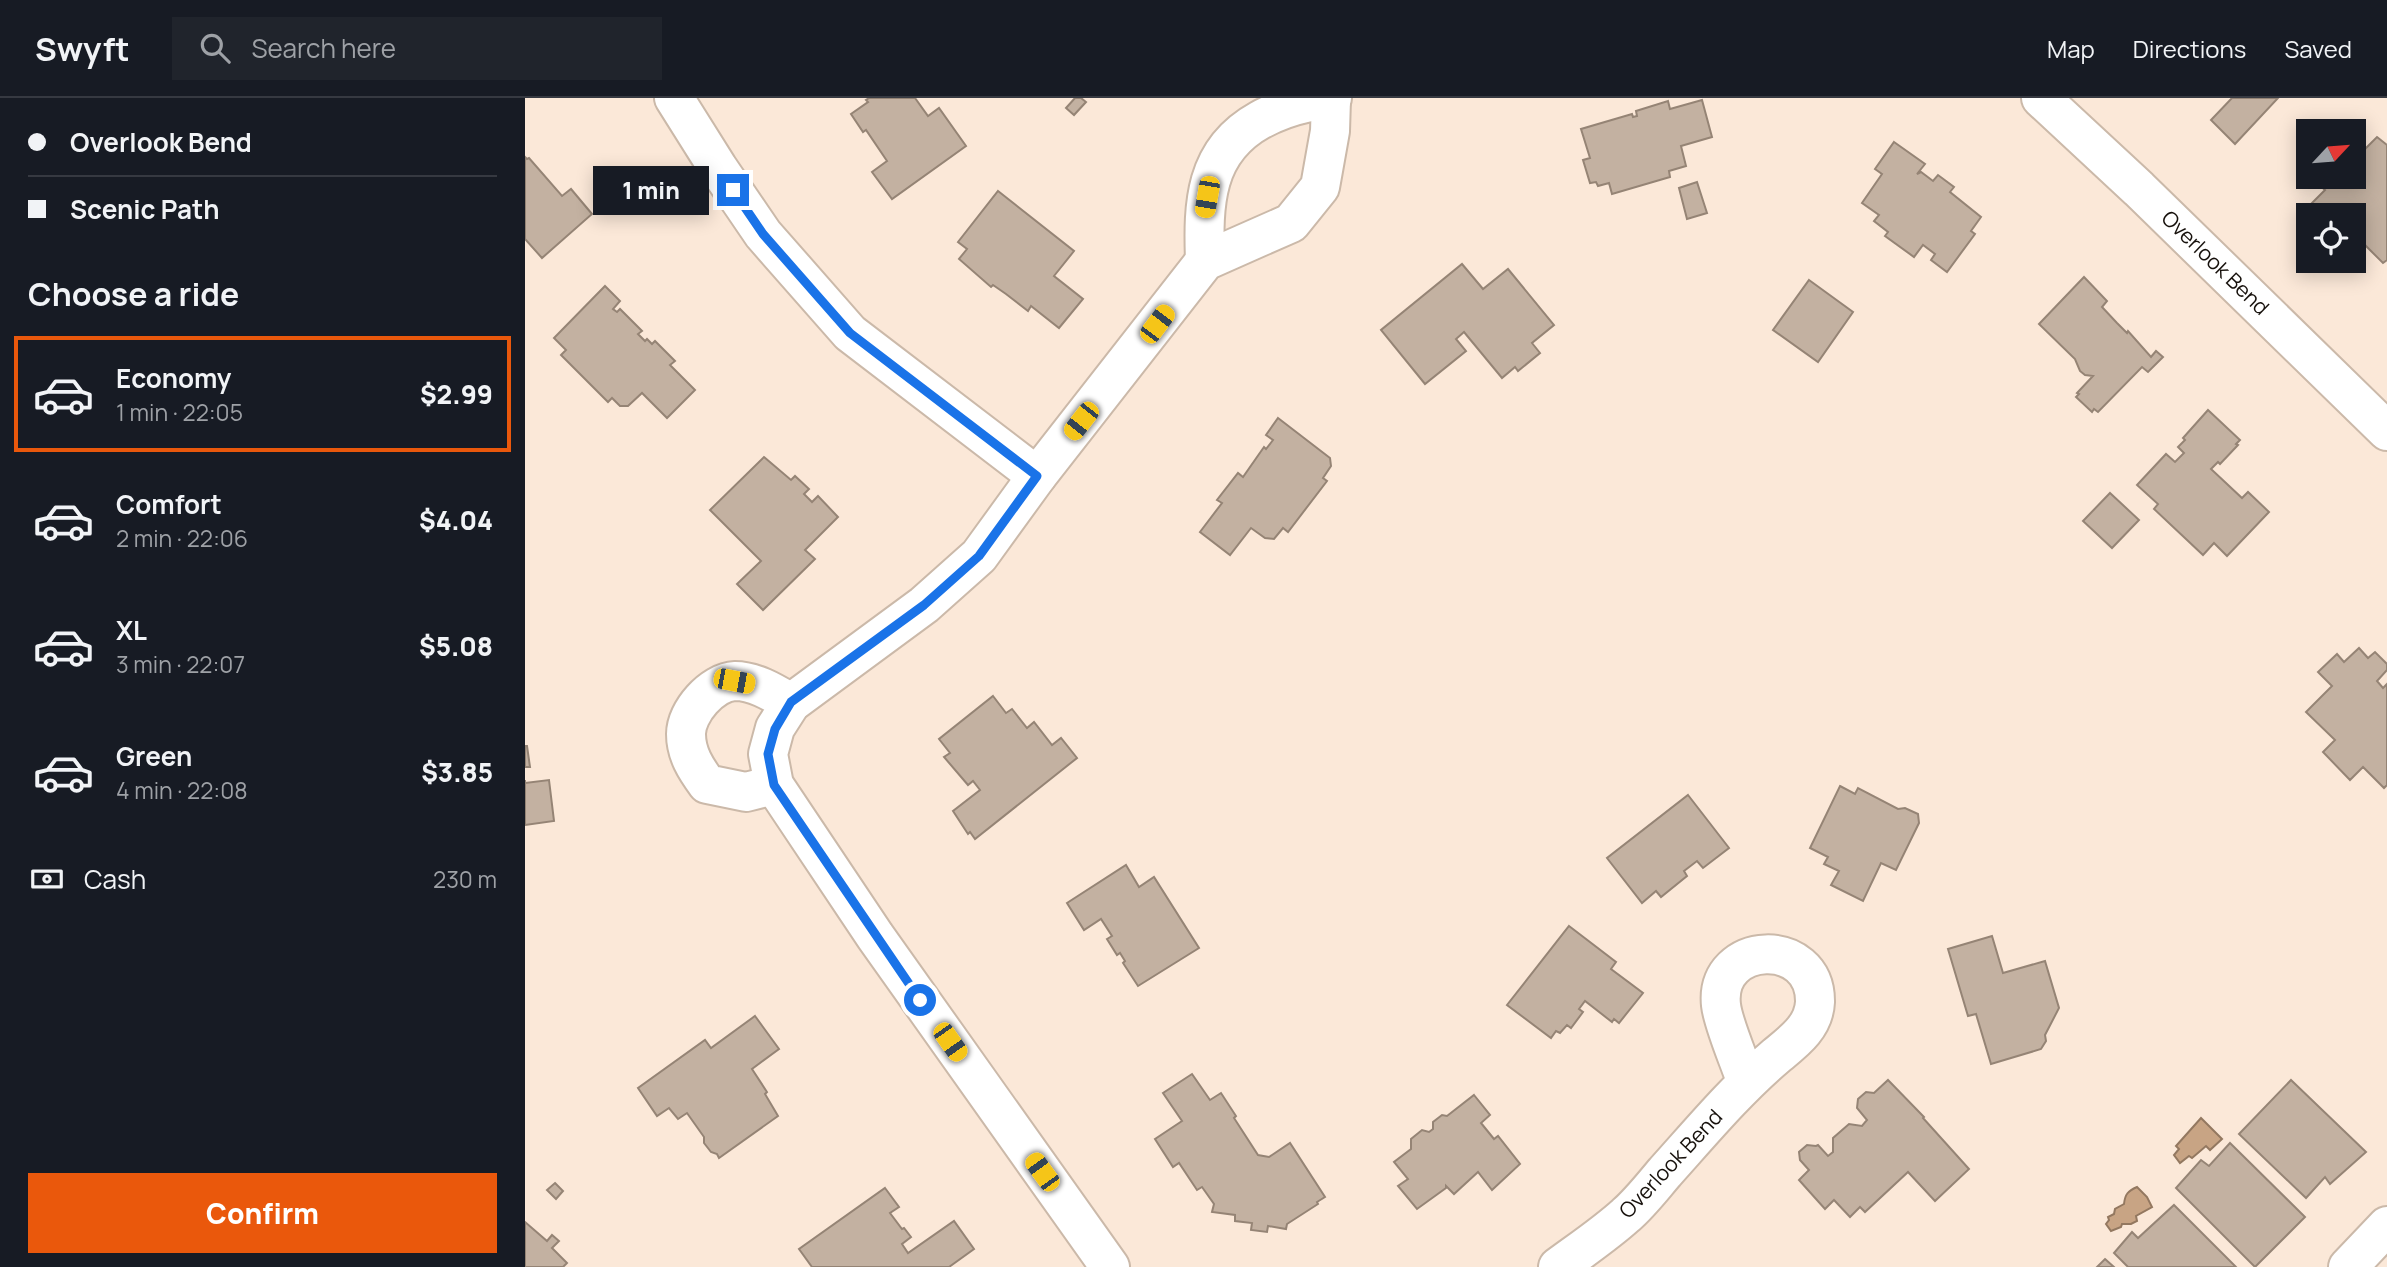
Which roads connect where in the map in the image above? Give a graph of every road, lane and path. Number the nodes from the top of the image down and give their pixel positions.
1 (674, 98) edge
2 (2041, 98) edge
3 (1331, 99) edge
4 (1205, 261) junction
5 (2387, 432) edge
6 (1037, 476) junction
7 (791, 702) junction
8 (774, 785) junction
9 (1747, 1081) dead end
10 (1110, 1267) edge
11 (1558, 1267) edge

1 - 6 street
2 - 5 street, Overlook Bend
3 - 4 street
3 - 4 street
4 - 6 street
6 - 7 street
7 - 8 street
7 - 8 street
8 - 10 street
9 - 11 street, Overlook Bend

